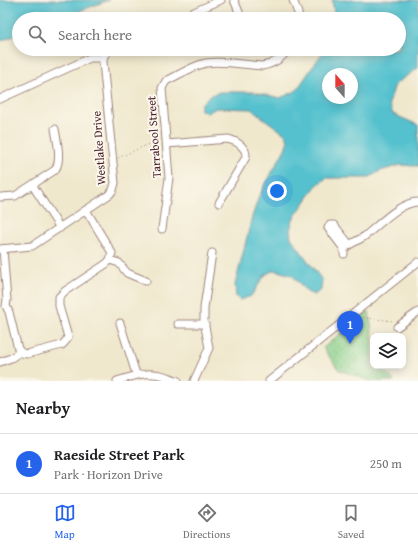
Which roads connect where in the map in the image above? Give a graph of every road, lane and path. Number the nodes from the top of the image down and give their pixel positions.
1 (221, 0) edge
2 (234, 0) edge
3 (293, 0) edge
4 (194, 12) edge
5 (240, 12) dead end
6 (298, 12) edge
7 (283, 56) edge
8 (103, 58) joint
9 (0, 99) edge
10 (55, 129) dead end
11 (166, 136) junction
12 (167, 144) junction
13 (117, 158) dead end
14 (33, 186) junction
15 (0, 197) edge
16 (418, 202) edge
17 (219, 203) dead end
18 (86, 210) junction
19 (60, 228) junction
20 (162, 229) dead end
21 (350, 244) junction
22 (2, 249) edge
23 (212, 254) dead end
24 (110, 260) junction
25 (418, 262) edge
26 (146, 281) dead end
27 (3, 307) edge
28 (418, 312) edge
29 (358, 317) dead end
30 (120, 322) dead end
31 (178, 324) dead end
32 (205, 324) junction
33 (398, 326) joint
34 (20, 352) junction
35 (0, 362) edge
36 (136, 374) junction
37 (117, 381) edge
38 (178, 381) edge
39 (194, 381) edge
40 (269, 381) edge

1 - 4 street
2 - 5 street
3 - 6 street
7 - 11 street, Tarrabool Street
8 - 9 street
8 - 18 street, Westlake Drive
10 - 14 street
11 - 12 street, Tarrabool Street
11 - 13 path
12 - 17 street
12 - 20 street, Tarrabool Street
14 - 15 street
14 - 19 street
16 - 21 street
18 - 19 street, Westlake Drive
18 - 24 street
19 - 22 street, Westlake Drive
21 - 21 street
22 - 27 street
23 - 32 street
24 - 26 street
24 - 34 street
25 - 40 street
27 - 34 street
28 - 33 street
29 - 33 path
30 - 36 street
31 - 32 street
32 - 39 street
34 - 35 street
36 - 37 street
36 - 38 street

